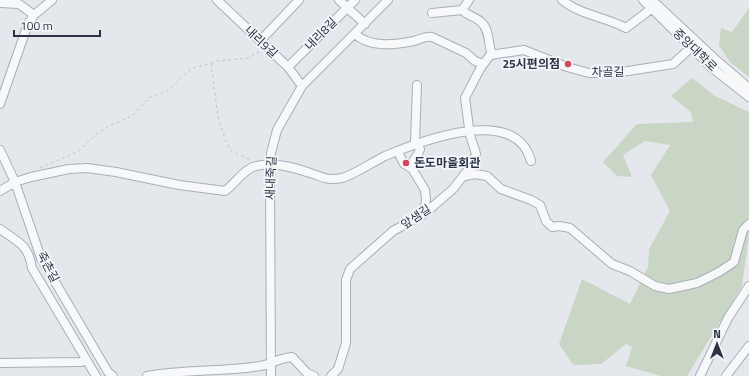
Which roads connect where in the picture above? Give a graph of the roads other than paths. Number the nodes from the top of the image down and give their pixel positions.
1 (52, 0) edge
2 (217, 0) edge
3 (299, 0) edge
4 (340, 0) edge
5 (355, 0) edge
6 (388, 0) edge
7 (470, 0) edge
8 (562, 0) edge
9 (643, 0) edge
10 (0, 3) edge
11 (654, 4) edge
12 (347, 8) junction
13 (462, 10) junction
14 (432, 13) dead end
15 (34, 15) junction
16 (365, 24) junction
17 (355, 34) junction
18 (262, 43) junction
19 (694, 45) junction
20 (491, 55) junction
21 (483, 64) junction
22 (288, 67) junction
23 (302, 86) junction
24 (417, 86) dead end
25 (749, 88) edge
26 (749, 97) edge
27 (0, 104) edge
28 (470, 131) junction
29 (418, 144) junction
30 (0, 150) edge
31 (398, 152) junction
32 (531, 161) dead end
33 (270, 165) junction
34 (409, 167) junction
35 (465, 176) junction
36 (15, 182) junction
37 (0, 191) edge
38 (424, 214) junction
39 (749, 224) edge
40 (0, 229) edge
41 (38, 250) junction
42 (30, 253) junction
43 (749, 286) edge
44 (749, 346) edge
45 (86, 360) junction
46 (271, 362) junction
47 (0, 363) edge
48 (96, 376) edge
49 (113, 376) edge
50 (147, 376) edge
51 (271, 376) edge
52 (314, 376) edge
53 (331, 376) edge
54 (700, 376) edge
55 (726, 376) edge

1 - 15 street
2 - 18 street, 내리9길
3 - 18 street
4 - 12 street
5 - 12 street, 내리8길
6 - 16 street, 새내죽길
7 - 13 street
8 - 11 street
9 - 11 street, 중앙대학로
10 - 15 street
11 - 19 street, 중앙대학로
12 - 16 street
12 - 22 street, 내리8길
13 - 14 street
13 - 20 street
15 - 27 street
16 - 17 street, 새내죽길
17 - 21 street
17 - 23 street, 새내죽길
18 - 22 street, 내리9길
19 - 20 street, 차골길
19 - 25 street, 중앙대학로
19 - 26 street, 중앙대학로
20 - 21 street, 앞샘길
21 - 28 street, 앞샘길
22 - 23 street, 내리9길
23 - 33 street, 새내죽길
24 - 29 street
28 - 29 street
28 - 32 street
28 - 35 street, 앞샘길
29 - 31 street
29 - 34 street
30 - 36 street, 죽촌길
31 - 33 street
31 - 34 street
33 - 36 street
33 - 46 street, 새내죽길
34 - 38 street
35 - 38 street, 앞샘길
35 - 39 street
36 - 37 street
36 - 41 street, 죽촌길
38 - 53 street, 앞샘길
40 - 42 street
41 - 42 street
41 - 49 street, 죽촌길
42 - 45 street
43 - 54 street
44 - 55 street
45 - 47 street
45 - 48 street
46 - 50 street
46 - 51 street, 새내죽길
46 - 52 street

